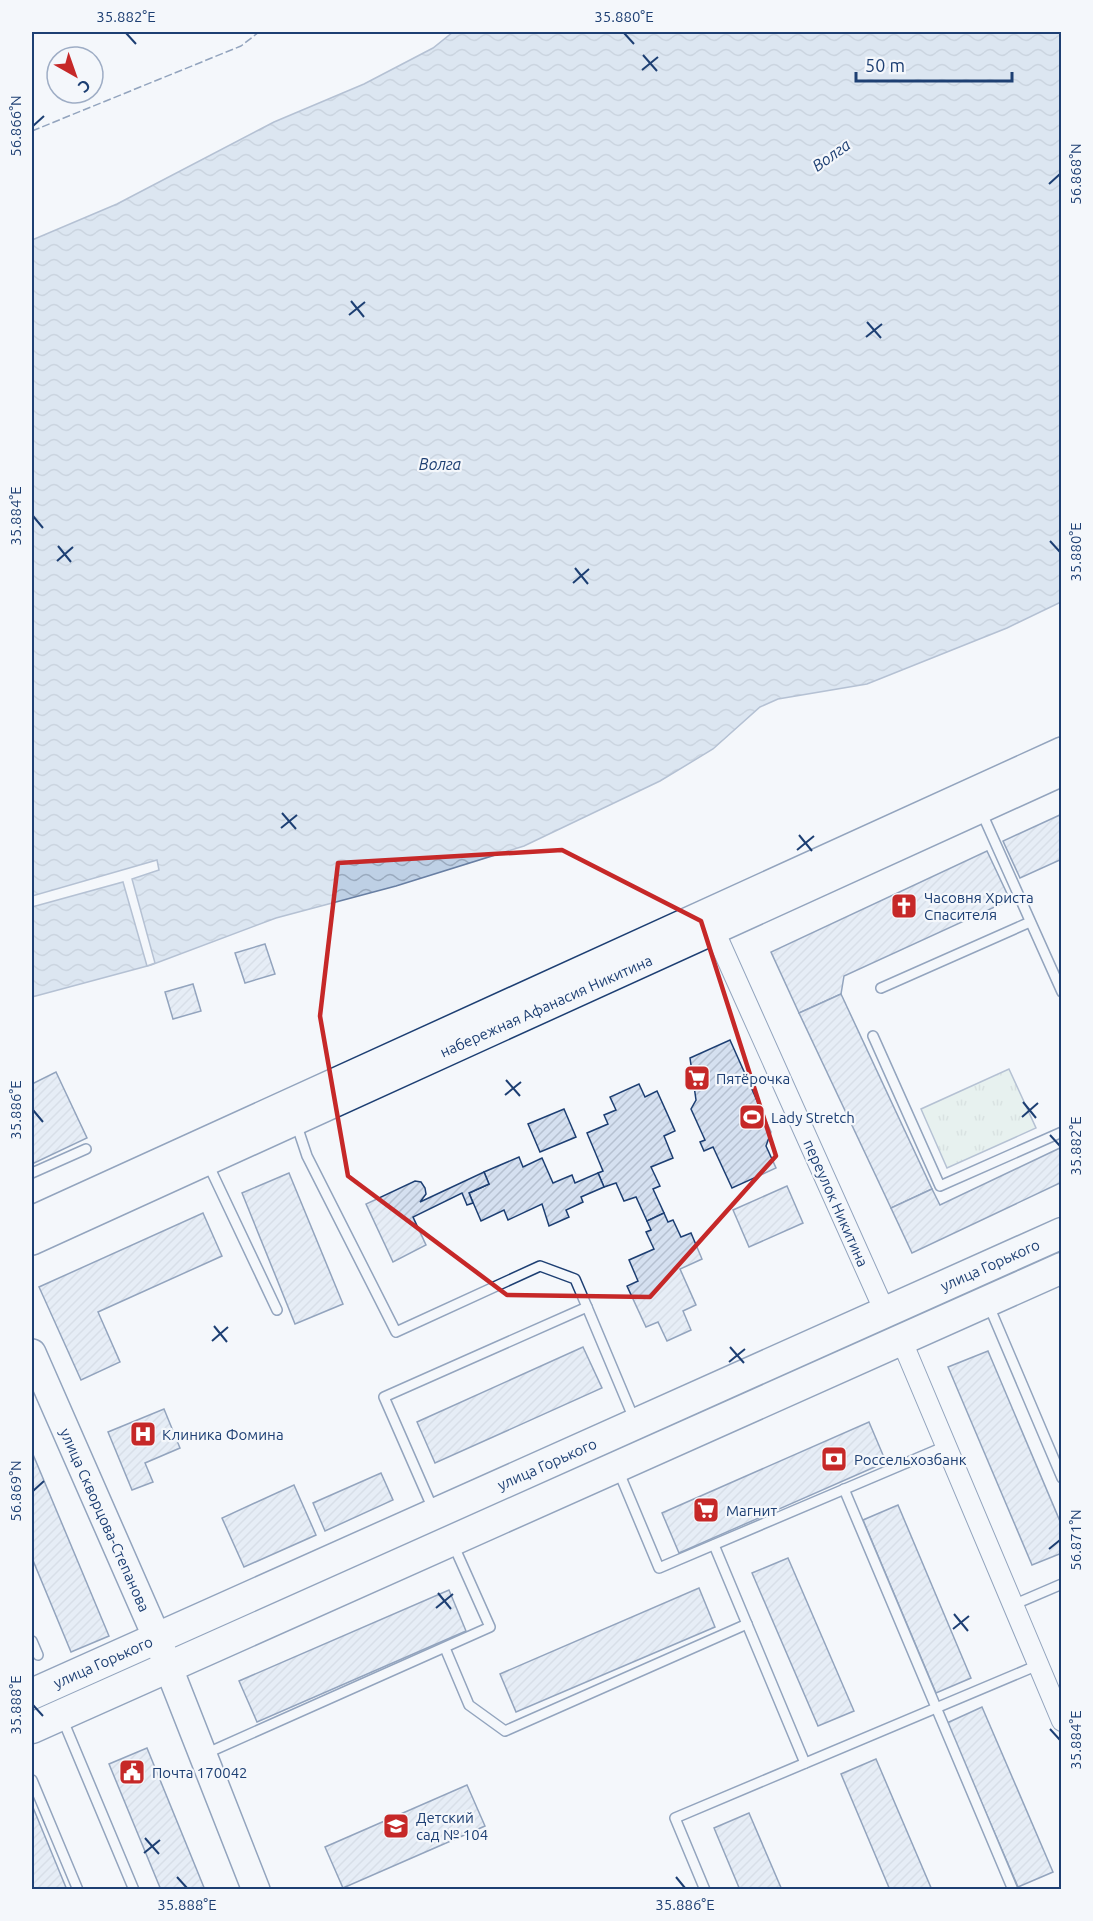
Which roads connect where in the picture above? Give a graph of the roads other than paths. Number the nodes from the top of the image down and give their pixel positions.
1 (1062, 751) edge
2 (1062, 772) edge
3 (980, 809) junction
4 (1030, 922) junction
5 (714, 930) junction
6 (882, 988) dead end
7 (1062, 992) edge
8 (873, 1036) dead end
9 (295, 1121) junction
10 (1062, 1132) edge
11 (86, 1149) dead end
12 (207, 1161) junction
13 (32, 1173) edge
14 (32, 1220) edge
15 (1062, 1233) edge
16 (32, 1241) edge
17 (1062, 1268) edge
18 (987, 1301) junction
19 (587, 1307) junction
20 (277, 1310) dead end
21 (885, 1312) junction
22 (901, 1340) junction
23 (33, 1358) edge
24 (636, 1424) junction
25 (946, 1446) junction
26 (616, 1467) junction
27 (1062, 1478) edge
28 (844, 1489) junction
29 (435, 1514) junction
30 (452, 1541) junction
31 (714, 1545) junction
32 (1062, 1584) edge
33 (1013, 1605) junction
34 (747, 1624) junction
35 (157, 1638) junction
36 (32, 1641) edge
37 (445, 1648) junction
38 (38, 1655) dead end
39 (1038, 1665) junction
40 (168, 1667) junction
41 (32, 1694) edge
42 (936, 1708) junction
43 (61, 1715) junction
44 (1062, 1721) edge
45 (32, 1728) edge
46 (203, 1755) junction
47 (806, 1763) junction
48 (32, 1780) edge
49 (78, 1890) edge
50 (134, 1890) edge
51 (256, 1890) edge
52 (705, 1890) edge
53 (1013, 1890) edge

1 - 14 main road, набережная Афанасия Никитина
2 - 3 main road, набережная Афанасия Никитина
3 - 4 lane
3 - 5 main road, набережная Афанасия Никитина
4 - 6 lane
4 - 7 lane
5 - 9 main road, набережная Афанасия Никитина
5 - 21 street, переулок Никитина
8 - 10 lane
9 - 12 main road, набережная Афанасия Никитина
9 - 19 lane
11 - 13 lane
12 - 16 main road, набережная Афанасия Никитина
12 - 20 lane
15 - 21 main road, улица Горького
17 - 18 main road, улица Горького
18 - 22 main road, улица Горького
18 - 27 lane
19 - 24 lane
19 - 29 lane
21 - 24 main road, улица Горького
22 - 25 street
22 - 26 main road, улица Горького
23 - 35 main road, улица Скворцова-Степанова
24 - 29 main road, улица Горького
25 - 28 lane
25 - 33 street
26 - 30 main road, улица Горького
26 - 31 lane
28 - 31 lane
28 - 42 lane
29 - 35 main road, улица Горького
30 - 37 lane
30 - 40 main road, улица Горького
31 - 34 lane
32 - 33 lane
33 - 39 street
34 - 37 lane
34 - 47 lane
35 - 40 main road, улица Скворцова-Степанова
35 - 41 main road, улица Горького
36 - 38 lane
37 - 46 lane
39 - 42 lane
39 - 44 street
40 - 43 main road, улица Горького
40 - 46 main road, улица Скворцова-Степанова
42 - 47 lane
42 - 53 lane
43 - 45 main road, улица Горького
43 - 50 lane
46 - 51 main road, улица Скворцова-Степанова
47 - 52 lane
48 - 49 lane

